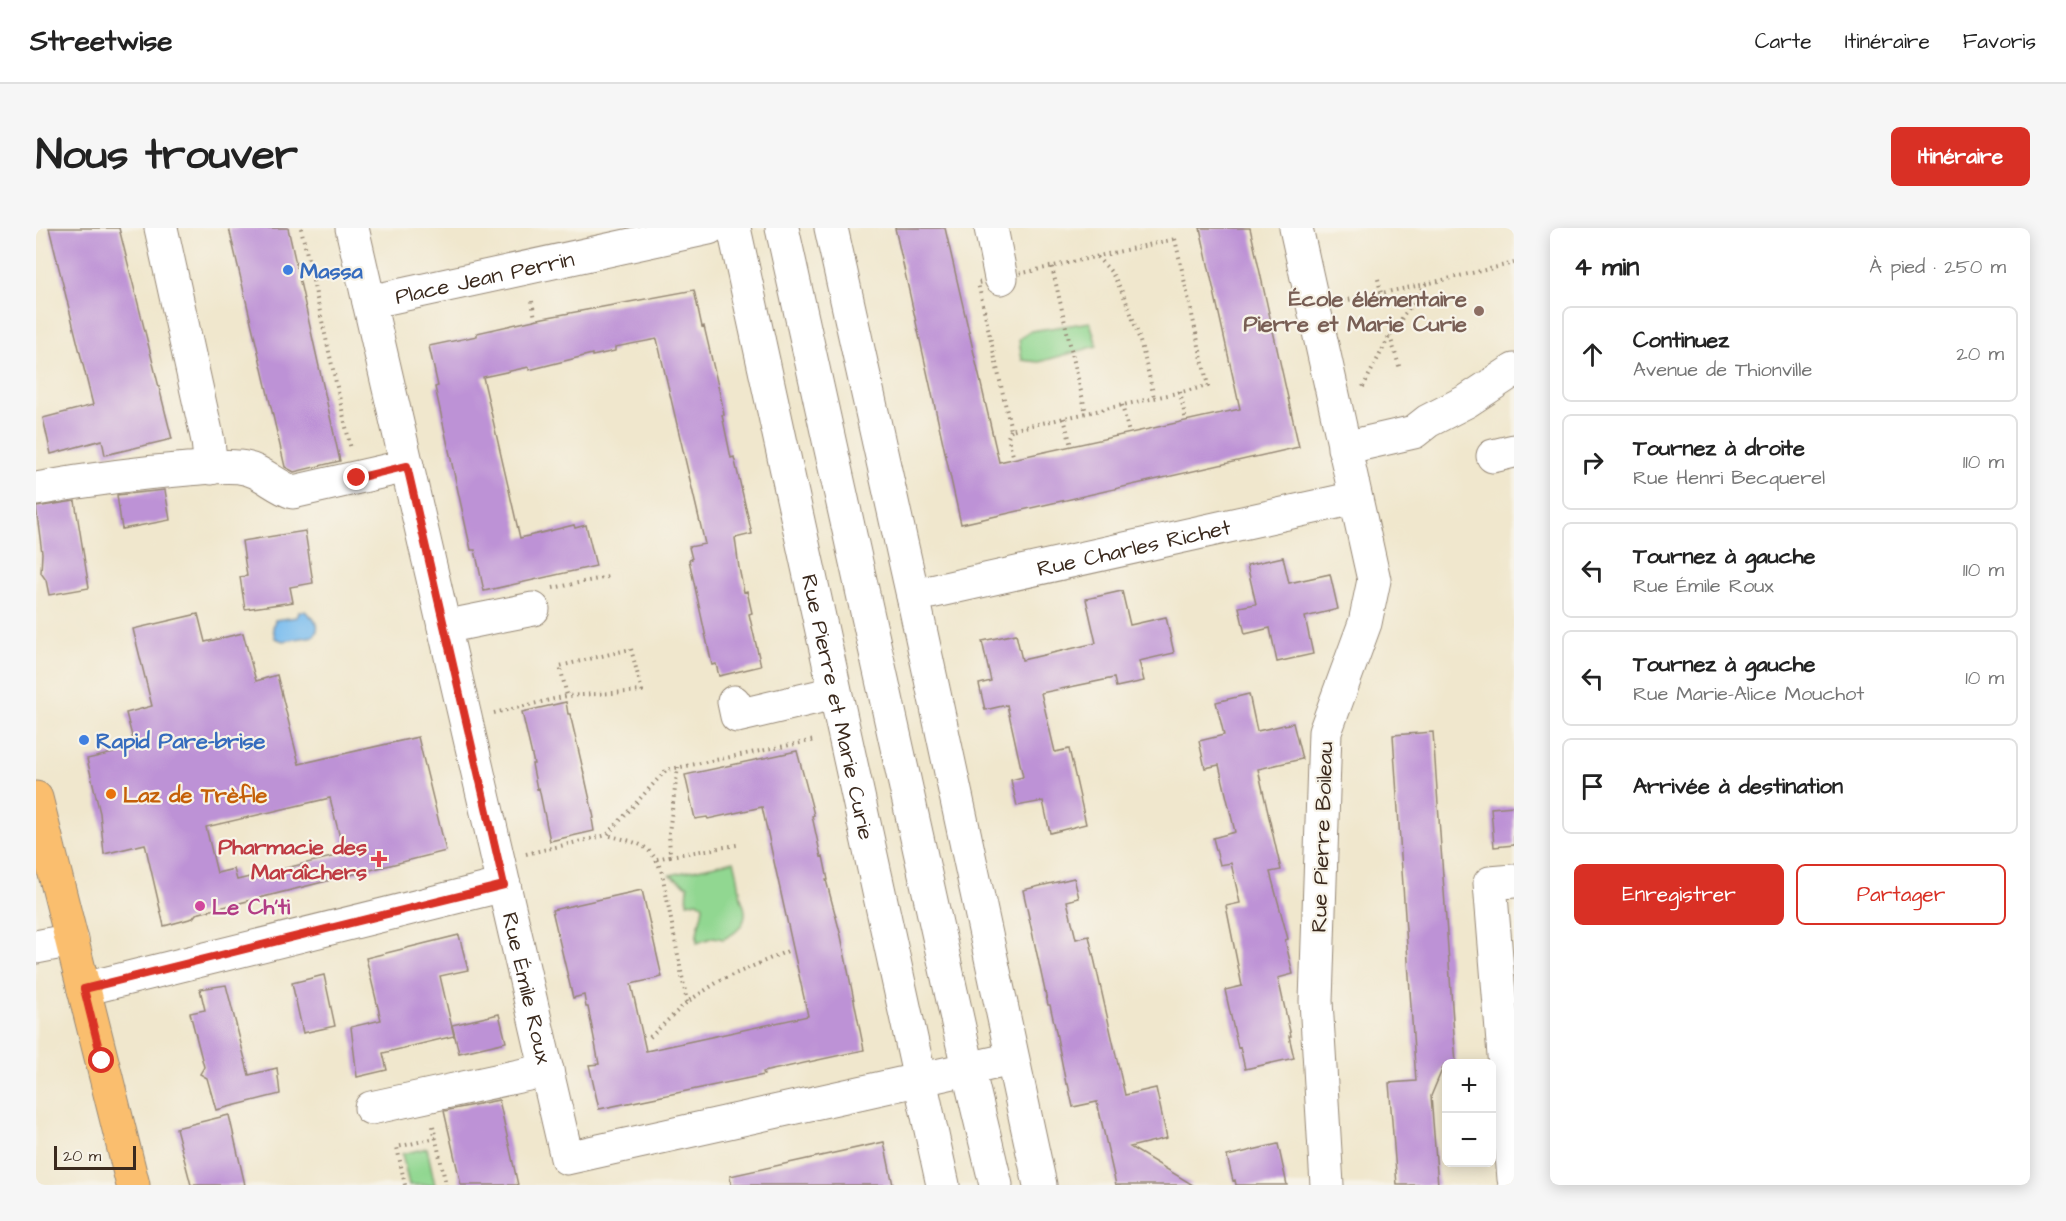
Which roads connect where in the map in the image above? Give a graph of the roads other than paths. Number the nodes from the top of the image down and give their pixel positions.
1 (161, 228) edge
2 (352, 228) edge
3 (709, 228) edge
4 (734, 228) edge
5 (782, 228) edge
6 (831, 228) edge
7 (991, 228) edge
8 (1296, 228) edge
9 (1001, 278) road end
10 (369, 302) junction
11 (1514, 370) edge
12 (1344, 448) junction
13 (407, 466) junction
14 (211, 468) junction
15 (36, 489) edge
16 (1355, 498) junction
17 (913, 596) junction
18 (533, 609) dead end
19 (444, 627) junction
20 (734, 702) dead end
21 (832, 715) junction
22 (762, 731) dead end
23 (36, 798) edge
24 (501, 871) junction
25 (1514, 881) edge
26 (72, 940) junction
27 (36, 947) edge
28 (84, 989) junction
29 (1012, 1059) junction
30 (968, 1068) junction
31 (547, 1070) junction
32 (919, 1079) junction
33 (371, 1108) dead end
34 (1514, 1179) edge
35 (133, 1185) edge
36 (943, 1185) edge
37 (996, 1185) edge
38 (1040, 1185) edge
39 (1327, 1185) edge

1 - 14 street
2 - 10 street, Place Jean Perrin
3 - 10 street, Place Jean Perrin
4 - 21 street, Rue Pierre et Marie Curie
5 - 30 street
6 - 17 street
7 - 9 street
8 - 12 street, Rue Pierre Boileau
10 - 13 street, Rue Émile Roux
11 - 12 street
12 - 16 street, Rue Pierre Boileau
13 - 14 street
13 - 19 street, Rue Émile Roux
14 - 15 street
16 - 17 street, Rue Charles Richet
16 - 39 street, Rue Pierre Boileau
17 - 29 street
18 - 19 street
19 - 24 street, Rue Émile Roux
20 - 21 street
21 - 22 street
21 - 32 street, Rue Pierre et Marie Curie
23 - 26 main road
24 - 28 street
24 - 31 street, Rue Émile Roux
25 - 34 street
26 - 27 street
26 - 28 main road
28 - 35 main road
29 - 30 street, Rue Émile Roux
29 - 38 street
30 - 32 street, Rue Émile Roux
30 - 37 street
31 - 32 street, Rue Émile Roux
31 - 33 street
32 - 36 street, Rue Pierre et Marie Curie

